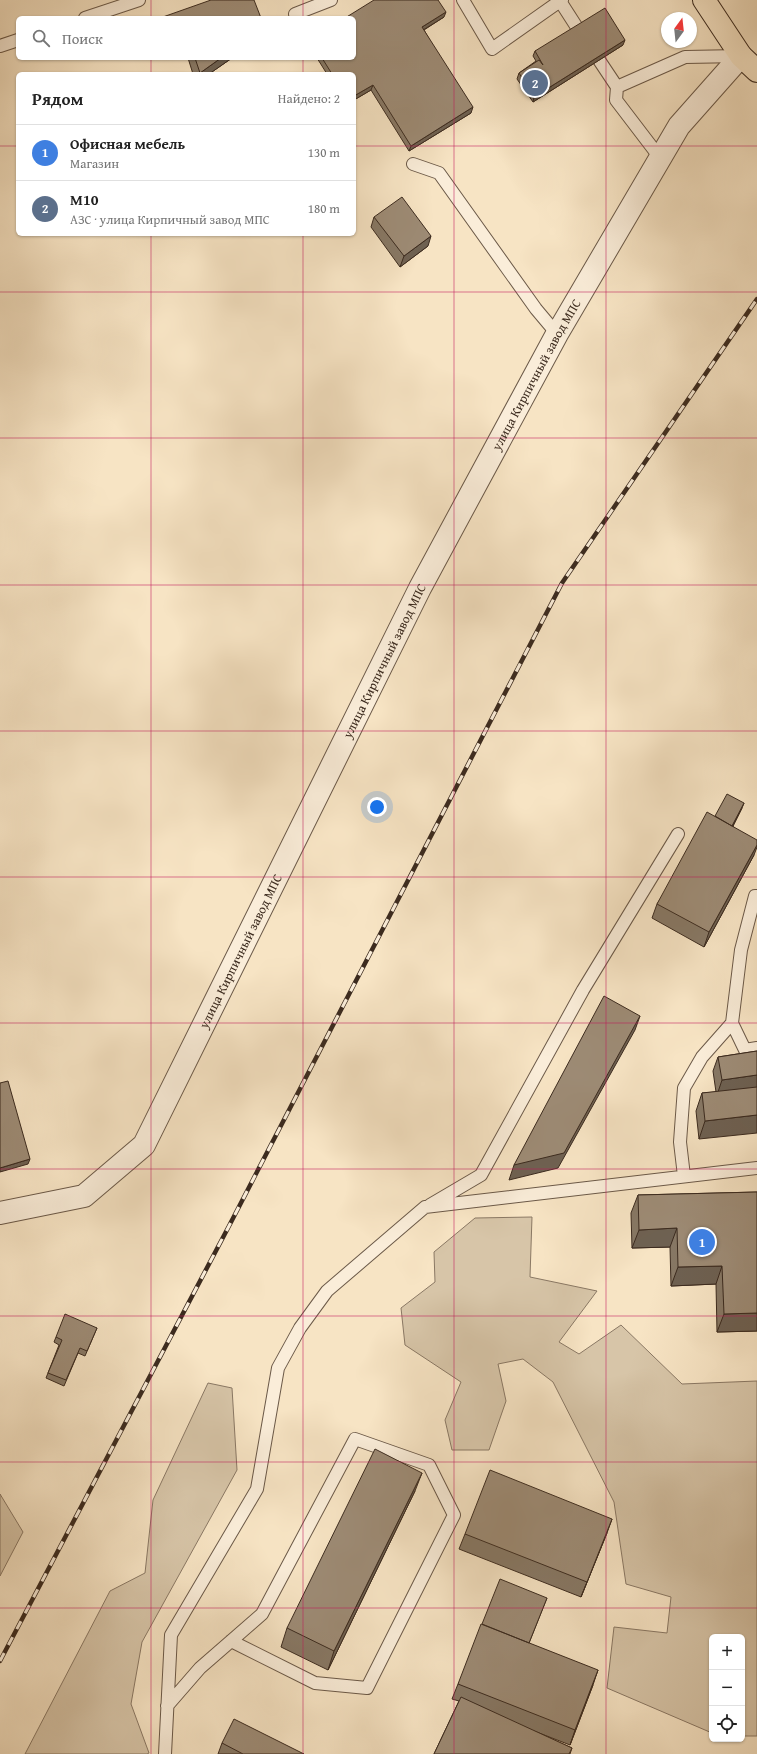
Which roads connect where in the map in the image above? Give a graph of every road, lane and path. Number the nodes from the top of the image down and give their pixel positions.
1 (138, 0) edge
2 (330, 0) edge
3 (463, 0) edge
4 (561, 0) edge
5 (704, 0) edge
6 (296, 14) dead end
7 (91, 16) edge
8 (578, 28) edge
9 (16, 41) edge
10 (0, 46) edge
11 (741, 56) junction
12 (599, 60) edge
13 (757, 71) edge
14 (617, 87) junction
15 (661, 159) junction
16 (413, 164) dead end
17 (557, 334) junction
18 (678, 834) dead end
19 (757, 896) edge
20 (732, 1023) junction
21 (757, 1048) edge
22 (757, 1168) edge
23 (684, 1176) junction
24 (425, 1207) junction
25 (0, 1212) edge
26 (231, 1641) junction
27 (167, 1706) junction
28 (166, 1754) edge

1 - 7 lane
2 - 6 lane
3 - 4 lane
4 - 8 lane
5 - 11 main road
9 - 10 lane
11 - 13 main road
11 - 14 lane
11 - 15 street, улица Кирпичный завод МПС
12 - 14 lane
14 - 15 lane
15 - 17 street, улица Кирпичный завод МПС
16 - 17 lane
17 - 25 street, улица Кирпичный завод МПС
18 - 24 lane
19 - 20 lane
20 - 21 lane
20 - 23 lane
22 - 23 lane
23 - 24 lane
24 - 27 lane
26 - 26 lane
26 - 27 lane
27 - 28 lane

